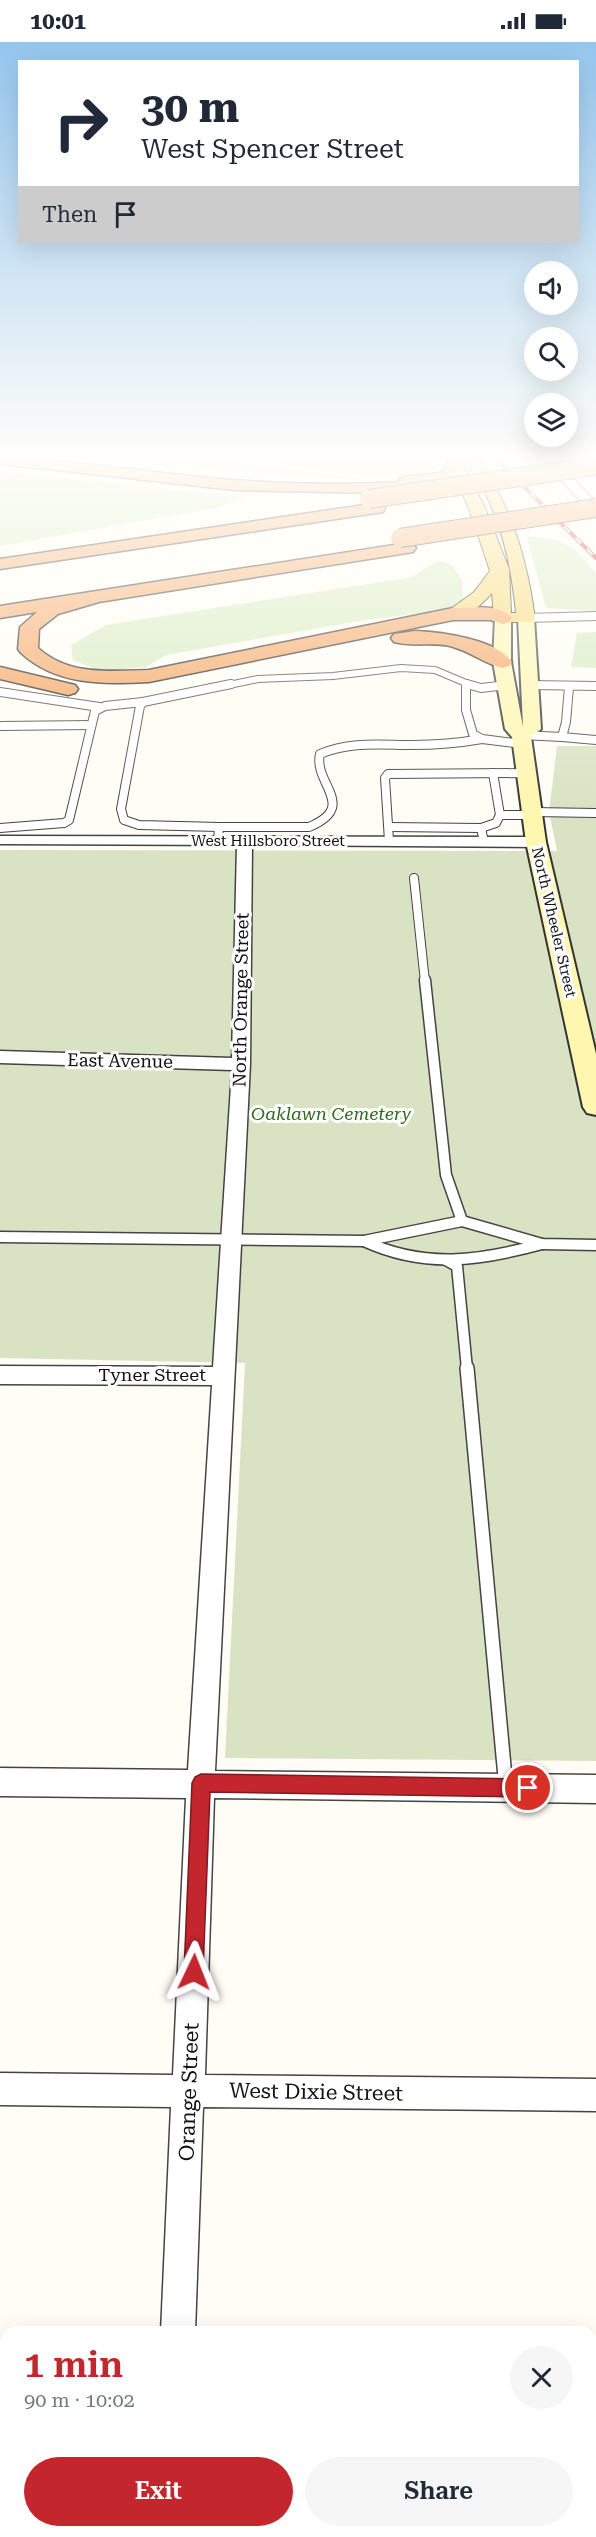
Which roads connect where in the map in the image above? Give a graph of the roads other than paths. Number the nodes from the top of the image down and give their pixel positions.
1 (178, 575) edge
2 (220, 575) edge
3 (496, 575) edge
4 (500, 575) edge
5 (521, 575) edge
6 (103, 596) junction
7 (0, 601) edge
8 (0, 612) edge
9 (453, 614) junction
10 (596, 616) edge
11 (503, 618) junction
12 (526, 618) junction
13 (369, 641) junction
14 (502, 662) junction
15 (0, 673) edge
16 (466, 684) junction
17 (531, 685) junction
18 (507, 686) junction
19 (596, 686) edge
20 (568, 687) junction
21 (0, 692) edge
22 (143, 702) junction
23 (99, 707) junction
24 (91, 725) junction
25 (0, 726) edge
26 (562, 737) junction
27 (482, 739) junction
28 (596, 740) edge
29 (522, 743) junction
30 (493, 773) junction
31 (527, 773) junction
32 (596, 813) edge
33 (532, 814) junction
34 (500, 815) junction
35 (0, 828) edge
36 (219, 834) junction
37 (389, 834) junction
38 (482, 835) junction
39 (0, 840) edge
40 (244, 841) junction
41 (536, 842) junction
42 (414, 878) dead end
43 (0, 1058) edge
44 (241, 1064) junction
45 (596, 1107) edge
46 (462, 1221) junction
47 (0, 1237) edge
48 (232, 1238) junction
49 (364, 1241) junction
50 (542, 1244) junction
51 (596, 1245) edge
52 (446, 1260) junction
53 (0, 1375) edge
54 (225, 1376) junction
55 (216, 1528) joint
56 (0, 1782) edge
57 (201, 1783) junction
58 (506, 1788) junction
59 (596, 1789) edge
60 (0, 2089) edge
61 (189, 2090) junction
62 (596, 2095) edge
63 (178, 2326) edge

1 - 7 highway
2 - 6 highway
3 - 9 main road
4 - 11 main road, North Wheeler Street
5 - 12 main road
6 - 8 highway
6 - 9 highway
9 - 11 highway
10 - 12 street
11 - 12 main road
11 - 13 highway
11 - 14 main road, North Wheeler Street
12 - 17 main road
13 - 14 highway
13 - 15 highway
14 - 18 main road, North Wheeler Street
16 - 18 lane
16 - 22 lane
16 - 27 lane
17 - 20 lane
17 - 29 main road
18 - 29 main road, North Wheeler Street
19 - 20 lane
20 - 26 lane
21 - 23 lane
22 - 23 lane
22 - 36 lane
23 - 24 lane
24 - 25 lane
24 - 35 lane
26 - 28 lane
26 - 29 lane
27 - 29 lane
27 - 36 lane
29 - 31 main road, North Wheeler Street
30 - 31 lane
30 - 34 lane
30 - 37 lane
31 - 33 main road, North Wheeler Street
32 - 33 lane
33 - 34 lane
33 - 41 main road, North Wheeler Street
34 - 38 lane
36 - 39 street, West Hillsboro Street
36 - 40 street, West Hillsboro Street
37 - 38 street, West Hillsboro Street
37 - 40 street, West Hillsboro Street
38 - 41 street, West Hillsboro Street
40 - 44 street, North Orange Street
41 - 45 main road, North Wheeler Street
42 - 46 lane
43 - 44 street, East Avenue
44 - 48 street, North Orange Street
46 - 49 lane
46 - 50 lane
47 - 48 lane
48 - 49 lane
48 - 54 street, North Orange Street
49 - 52 lane
50 - 51 lane
50 - 52 lane
52 - 58 lane
53 - 54 street, Tyner Street
54 - 55 street, Tyner Street
55 - 57 street, Orange Street
56 - 57 street
57 - 58 street
57 - 61 street, Orange Street
58 - 59 street
60 - 61 street, West Dixie Street
61 - 62 street, West Dixie Street
61 - 63 street, Orange Street

